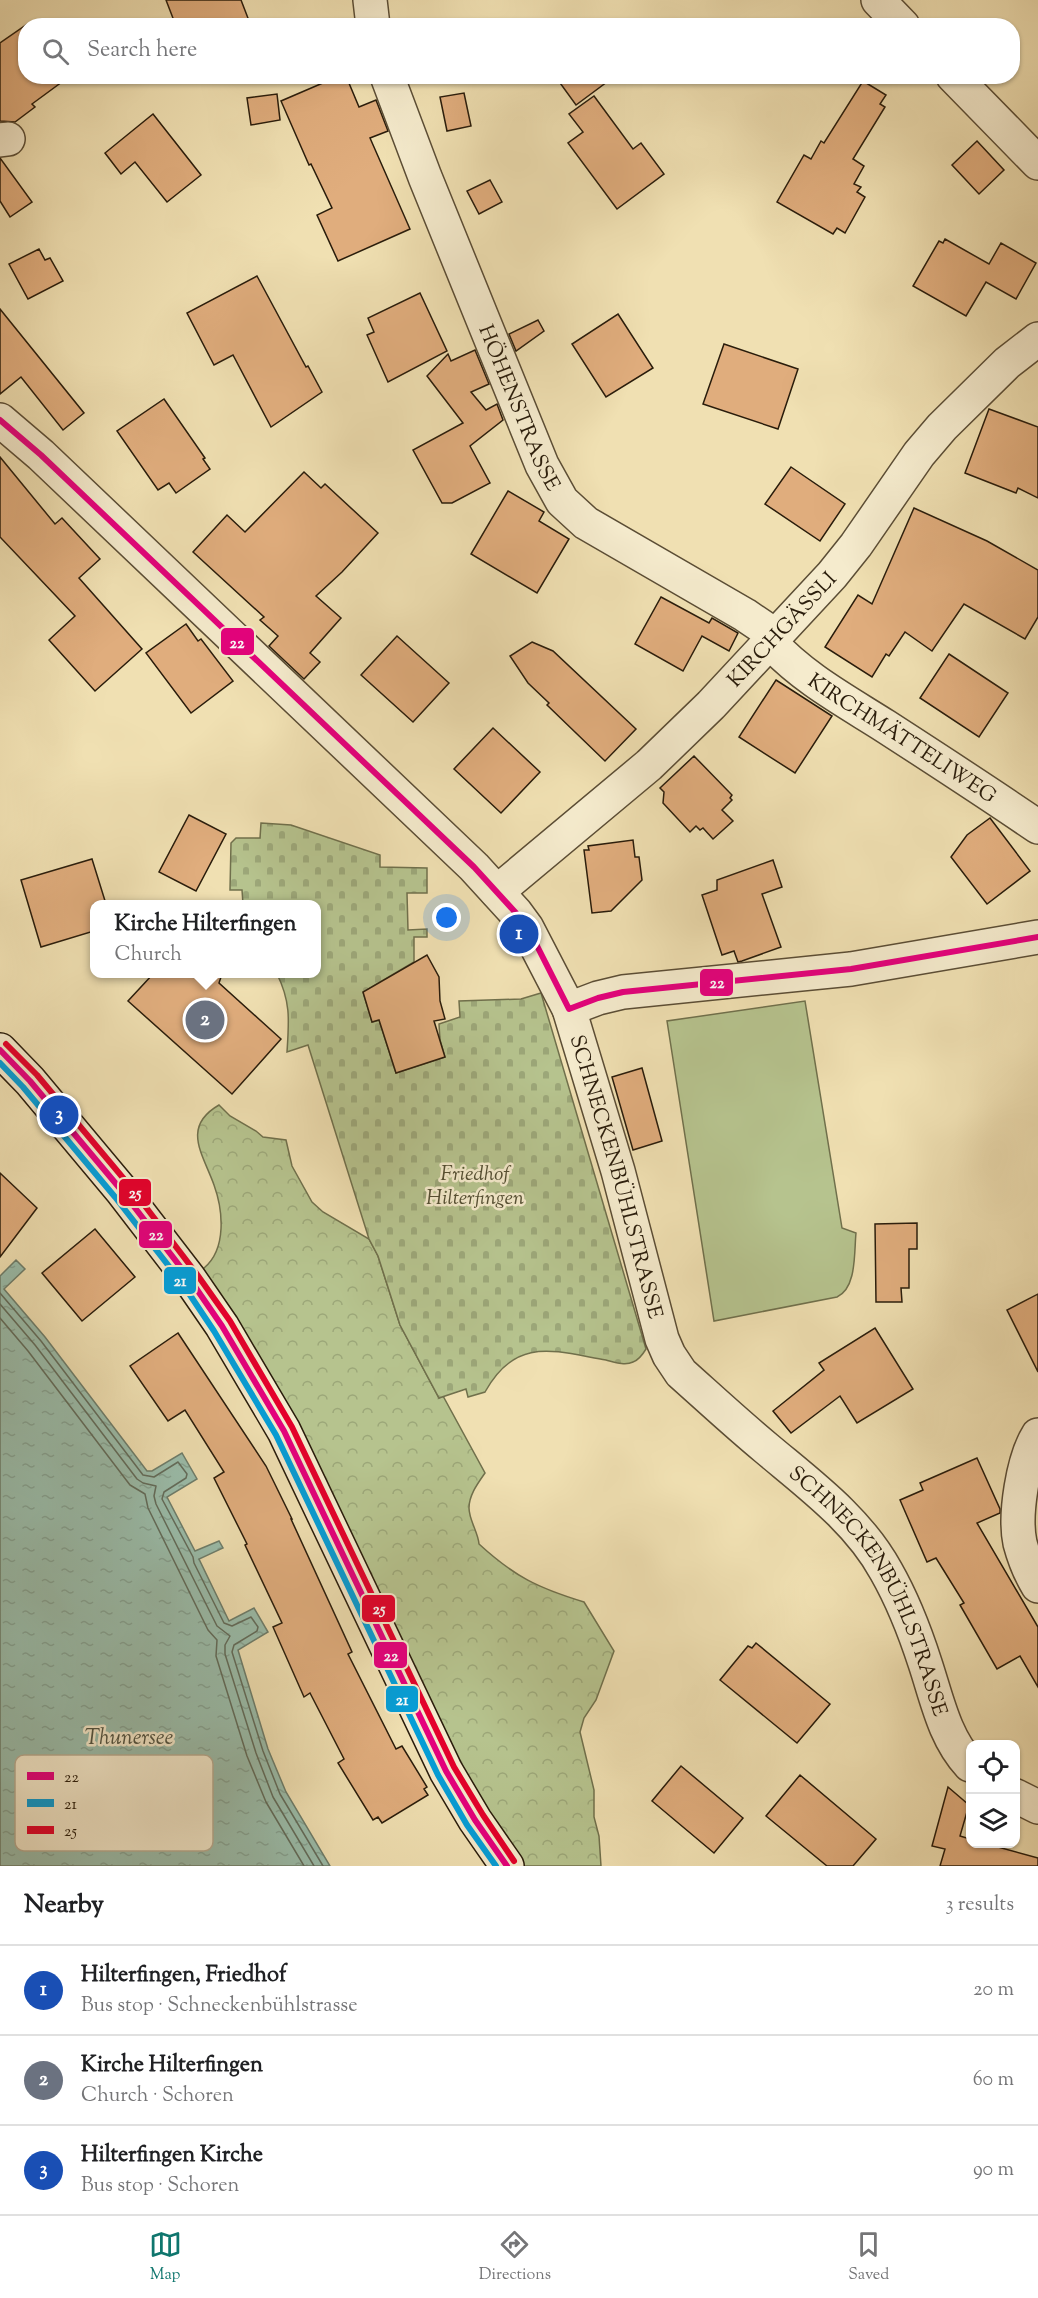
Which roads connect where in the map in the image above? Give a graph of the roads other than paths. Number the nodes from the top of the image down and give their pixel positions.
1 (370, 0) edge
2 (878, 0) edge
3 (372, 18) edge
4 (895, 18) edge
5 (390, 84) edge
6 (961, 84) edge
7 (1038, 163) edge
8 (1038, 339) edge
9 (0, 420) edge
10 (773, 639) junction
11 (1038, 827) edge
12 (497, 892) junction
13 (1038, 937) edge
14 (568, 1009) junction
15 (0, 1050) edge
16 (1038, 1435) edge
17 (1038, 1586) edge
18 (966, 1761) edge
19 (1020, 1798) edge
20 (1038, 1807) edge
21 (507, 1866) edge

1 - 3 street
2 - 4 street
5 - 10 street, HÖHENSTRASSE
6 - 7 street
8 - 10 street, KIRCHGÄSSLI
9 - 12 street, SCHNECKENBÜHLSTRASSE
10 - 11 street, KIRCHMÄTTELIWEG
10 - 12 street, KIRCHGÄSSLI
12 - 14 street, SCHNECKENBÜHLSTRASSE
13 - 14 street
14 - 18 street, SCHNECKENBÜHLSTRASSE
15 - 21 street
16 - 17 street
19 - 20 street

